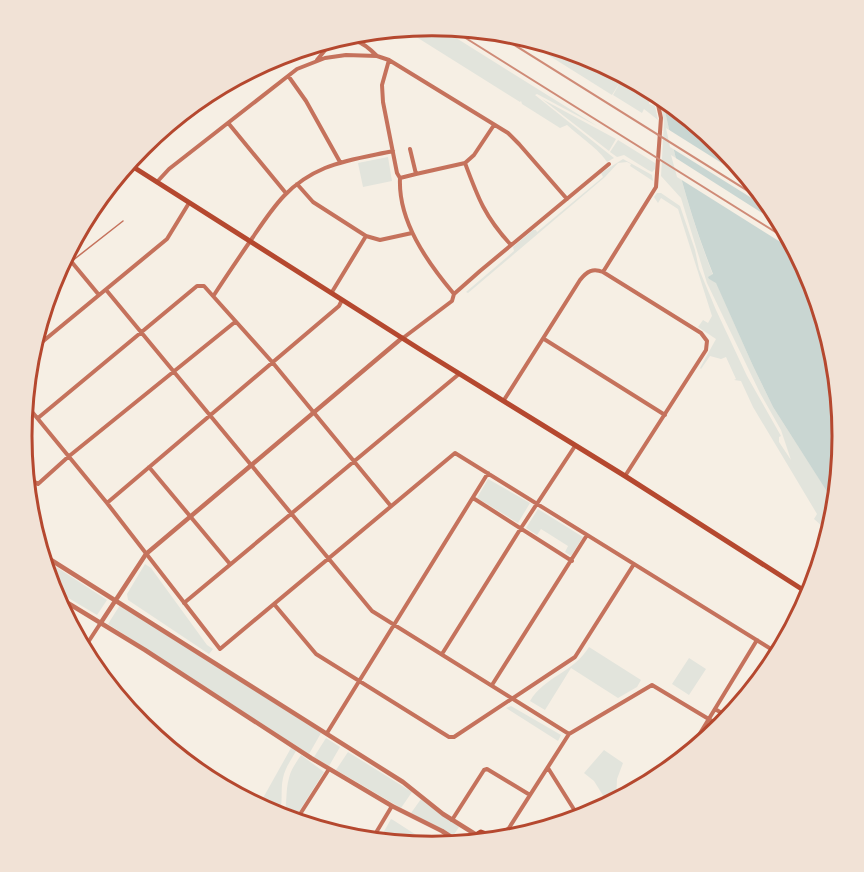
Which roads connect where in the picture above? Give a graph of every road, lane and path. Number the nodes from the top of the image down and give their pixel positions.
1 (361, 42) edge
2 (326, 50) edge
3 (377, 56) junction
4 (389, 60) junction
5 (317, 61) junction
6 (289, 77) junction
7 (658, 105) edge
8 (229, 123) junction
9 (494, 125) junction
10 (410, 149) dead end
11 (393, 151) junction
12 (340, 162) junction
13 (465, 163) junction
14 (609, 164) dead end
15 (135, 168) edge
16 (416, 174) junction
17 (400, 178) junction
18 (157, 183) junction
19 (297, 184) junction
20 (285, 193) junction
21 (567, 199) junction
22 (189, 202) junction
23 (123, 221) dead end
24 (412, 233) junction
25 (366, 236) junction
26 (250, 241) junction
27 (511, 245) junction
28 (72, 261) joint
29 (603, 272) junction
30 (107, 291) junction
31 (332, 292) junction
32 (454, 294) junction
33 (99, 295) junction
34 (214, 295) junction
35 (343, 300) junction
36 (235, 322) junction
37 (141, 331) junction
38 (402, 338) junction
39 (544, 339) junction
40 (43, 341) edge
41 (273, 363) junction
42 (174, 371) junction
43 (459, 374) junction
44 (504, 400) junction
45 (32, 411) edge
46 (313, 412) junction
47 (211, 415) junction
48 (665, 415) junction
49 (38, 418) junction
50 (575, 446) junction
51 (68, 457) junction
52 (354, 462) junction
53 (252, 464) junction
54 (149, 467) junction
55 (488, 473) junction
56 (626, 476) junction
57 (34, 482) edge
58 (473, 498) junction
59 (106, 503) junction
60 (536, 504) junction
61 (390, 505) junction
62 (292, 513) junction
63 (189, 515) junction
64 (521, 528) junction
65 (587, 535) junction
66 (146, 554) junction
67 (328, 558) junction
68 (51, 560) edge
69 (572, 561) junction
70 (230, 564) junction
71 (634, 564) junction
72 (802, 589) edge
73 (115, 600) junction
74 (184, 603) junction
75 (69, 604) edge
76 (274, 604) junction
77 (100, 624) junction
78 (394, 624) junction
79 (757, 640) junction
80 (88, 641) edge
81 (771, 649) edge
82 (442, 654) junction
83 (359, 680) junction
84 (492, 685) junction
85 (512, 698) junction
86 (715, 709) junction
87 (721, 713) edge
88 (709, 719) junction
89 (713, 721) edge
90 (327, 733) junction
91 (701, 733) edge
92 (569, 734) junction
93 (548, 768) junction
94 (329, 769) junction
95 (530, 795) junction
96 (392, 806) junction
97 (574, 810) edge
98 (300, 814) edge
99 (452, 820) junction
100 (508, 829) edge
101 (376, 832) edge
102 (475, 834) edge
103 (450, 836) edge

1 - 3 street
2 - 5 street
3 - 4 street
3 - 5 street
4 - 9 street
4 - 11 street
5 - 6 street
6 - 8 street
6 - 12 street
7 - 29 street
8 - 18 street
8 - 20 street
9 - 13 street
9 - 21 street
10 - 16 street
11 - 12 street
11 - 17 street
12 - 19 street
13 - 16 street
13 - 27 street
14 - 21 street
15 - 18 main road
16 - 17 street
17 - 24 street
18 - 22 main road
19 - 20 street
19 - 25 street
20 - 26 street
21 - 27 street
22 - 26 main road
22 - 30 street
23 - 28 lane
24 - 25 street
24 - 32 street
25 - 31 street
26 - 31 main road
26 - 34 street
27 - 32 street
28 - 33 street
29 - 39 street
29 - 48 street
30 - 33 street
30 - 37 street
31 - 35 main road
32 - 38 street
33 - 40 street
34 - 36 street
34 - 37 street
35 - 38 main road
35 - 41 street
36 - 41 street
36 - 42 street
37 - 42 street
37 - 49 street
38 - 43 main road
38 - 46 street
39 - 44 street
39 - 48 street
41 - 46 street
41 - 47 street
42 - 47 street
42 - 51 street
43 - 44 main road
43 - 52 street
44 - 50 main road
45 - 49 street
46 - 52 street
46 - 53 street
47 - 53 street
47 - 54 street
48 - 56 street
49 - 51 street
50 - 56 main road
50 - 60 street
51 - 57 street
51 - 59 street
52 - 61 street
52 - 62 street
53 - 62 street
53 - 63 street
54 - 59 street
54 - 63 street
55 - 58 street
55 - 60 street
55 - 61 street
56 - 72 main road
58 - 64 street
58 - 78 street
59 - 66 street
60 - 64 street
60 - 65 street
61 - 67 street
62 - 67 street
62 - 70 street
63 - 66 street
63 - 70 street
64 - 69 street
64 - 82 street
65 - 69 street
65 - 71 street
66 - 73 street
66 - 74 street
67 - 76 street
67 - 78 street
68 - 73 street
69 - 84 street
70 - 74 street
71 - 79 street
71 - 85 street
73 - 77 street
73 - 90 street
74 - 76 street
75 - 77 street
76 - 83 street
77 - 80 street
77 - 94 street
78 - 82 street
78 - 83 street
79 - 81 street
79 - 86 street
82 - 84 street
83 - 85 street
83 - 90 street
84 - 85 street
85 - 92 street
86 - 87 street
86 - 88 street
88 - 89 street
88 - 91 street
88 - 92 street
90 - 99 street
92 - 93 street
93 - 95 street
93 - 97 street
94 - 96 street
94 - 98 street
95 - 99 street
95 - 100 street
96 - 101 street
96 - 103 street
99 - 102 street

